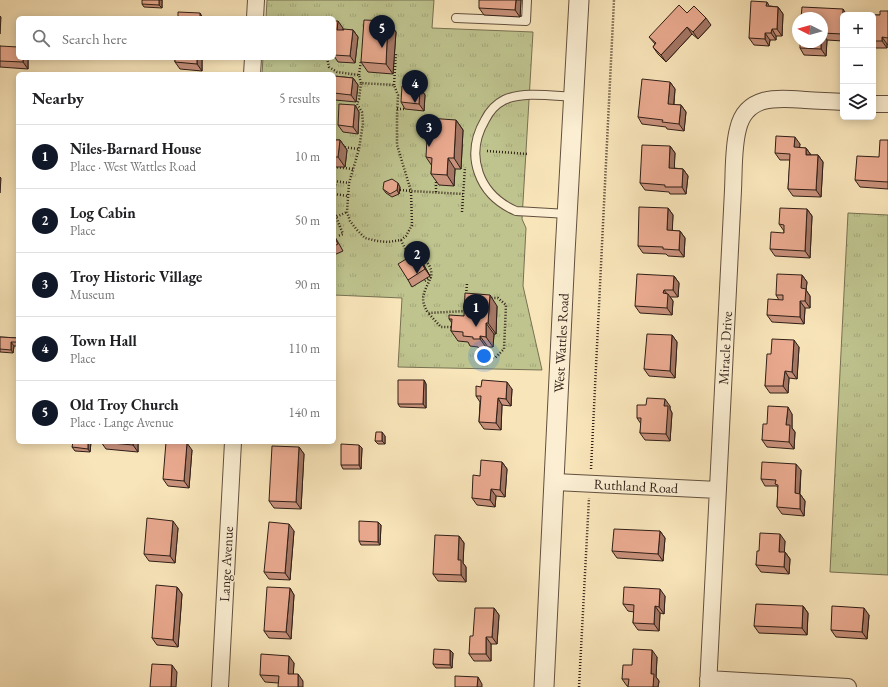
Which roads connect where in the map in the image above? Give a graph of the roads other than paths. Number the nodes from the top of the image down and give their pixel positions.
1 (256, 0) edge
2 (527, 0) edge
3 (579, 0) edge
4 (255, 16) edge
5 (456, 18) dead end
6 (253, 60) edge
7 (252, 72) edge
8 (574, 97) junction
9 (840, 102) edge
10 (876, 104) edge
11 (888, 104) edge
12 (568, 214) junction
13 (233, 444) edge
14 (554, 482) junction
15 (718, 490) junction
16 (708, 683) edge
17 (220, 687) edge
18 (544, 687) edge
19 (848, 687) edge

1 - 4 street
2 - 5 lane
3 - 8 street, West Wattles Road
6 - 7 street
8 - 12 street, West Wattles Road
8 - 12 lane
9 - 15 street, Miracle Drive
10 - 11 street
12 - 14 street, West Wattles Road
13 - 17 street, Lange Avenue
14 - 15 street, Ruthland Road
14 - 18 street, West Wattles Road
15 - 16 street, Miracle Drive
16 - 19 street

